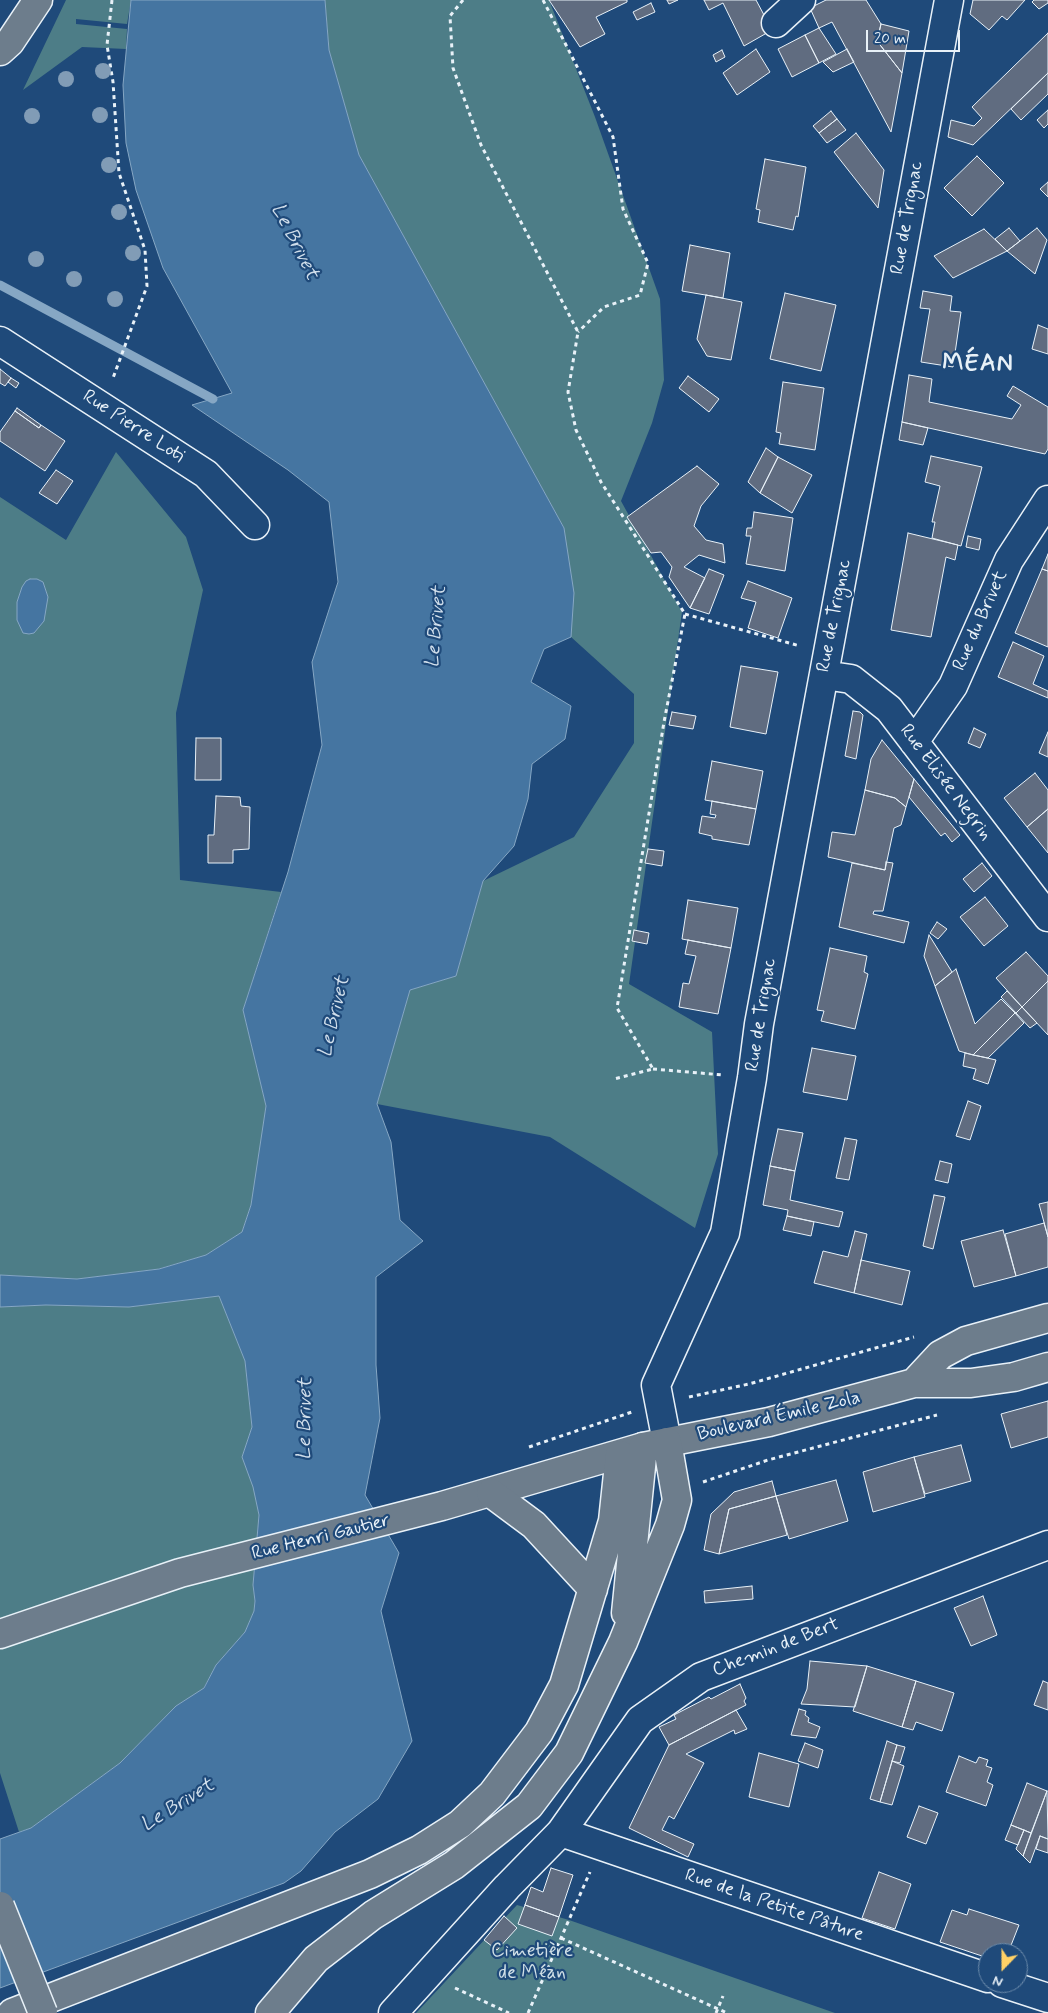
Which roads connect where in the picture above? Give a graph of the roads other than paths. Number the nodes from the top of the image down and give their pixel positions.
1 (38, 0) edge
2 (800, 0) edge
3 (949, 0) edge
4 (776, 23) dead end
5 (0, 51) edge
6 (0, 341) edge
7 (1048, 500) edge
8 (255, 526) dead end
9 (824, 675) junction
10 (914, 742) junction
11 (1048, 917) edge
12 (1048, 1318) edge
13 (1048, 1367) edge
14 (914, 1383) junction
15 (643, 1448) junction
16 (491, 1493) junction
17 (1048, 1545) edge
18 (593, 1589) junction
19 (0, 1634) edge
20 (622, 1642) junction
21 (561, 1832) junction
22 (0, 1906) edge
23 (978, 1975) edge
24 (1028, 1991) edge
25 (1048, 1998) edge
26 (12, 2013) edge
27 (44, 2013) edge
28 (270, 2013) edge
29 (393, 2013) edge

1 - 5 main road
2 - 4 street
3 - 9 street, Rue de Trignac
6 - 8 street, Rue Pierre Loti
7 - 10 street, Rue du Brivet
9 - 10 street, Rue Elisée Negrin
9 - 15 street, Rue de Trignac
10 - 11 street, Rue Elisée Negrin
12 - 14 main road
13 - 14 main road, Boulevard Émile Zola
14 - 15 main road, Boulevard Émile Zola
15 - 16 main road, Rue Henri Gautier
15 - 18 main road
15 - 20 main road
15 - 20 main road
16 - 18 main road
16 - 19 main road, Rue Henri Gautier
17 - 21 street, Chemin de Bert
18 - 26 main road
20 - 28 main road
21 - 23 street, Rue de la Petite Pâture
21 - 29 street, Chemin de Bert
22 - 27 main road, bridge
24 - 25 street

